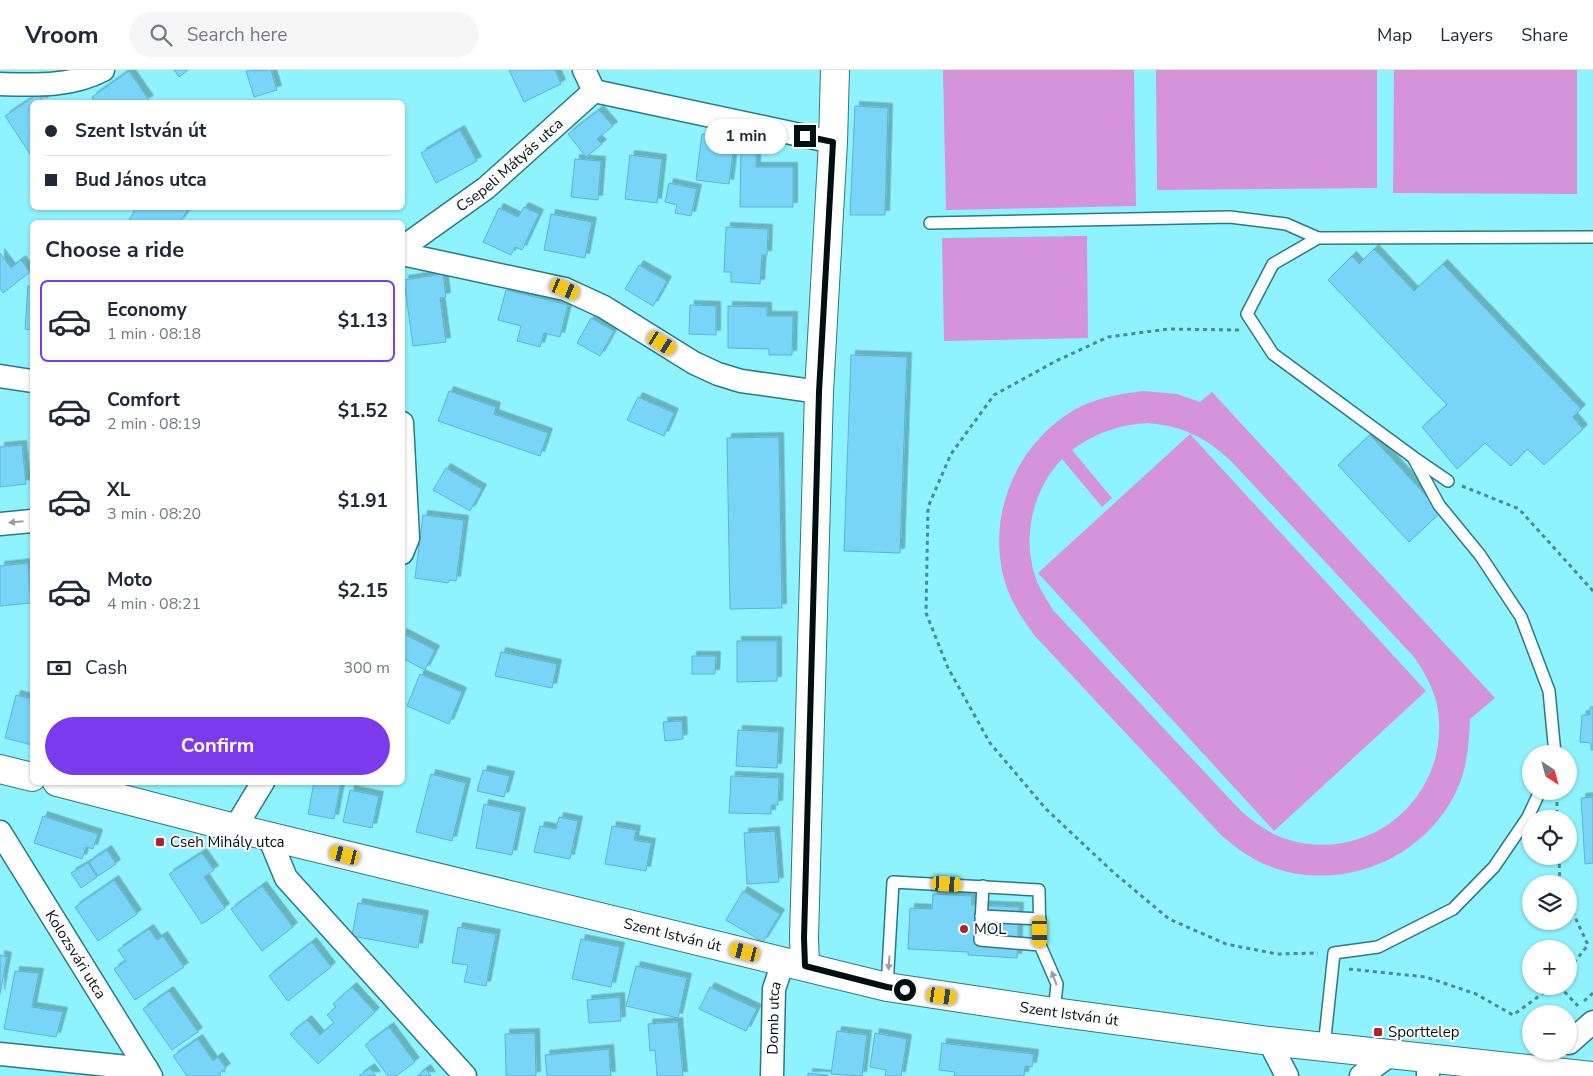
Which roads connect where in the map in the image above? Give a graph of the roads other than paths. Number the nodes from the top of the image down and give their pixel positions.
1 (102, 70) edge
2 (584, 70) edge
3 (835, 70) edge
4 (0, 84) edge
5 (594, 91) junction
6 (833, 142) junction
7 (930, 222) dead end
8 (1593, 237) edge
9 (1318, 238) junction
10 (405, 246) edge
11 (405, 255) edge
12 (0, 376) edge
13 (30, 381) edge
14 (819, 392) junction
15 (1413, 457) junction
16 (1448, 481) road end
17 (405, 502) edge
18 (30, 521) edge
19 (0, 524) edge
20 (405, 546) edge
21 (1554, 745) edge
22 (0, 768) edge
23 (30, 776) edge
24 (68, 785) edge
25 (261, 785) edge
26 (1536, 800) edge
27 (235, 828) junction
28 (0, 832) edge
29 (269, 837) junction
30 (983, 886) junction
31 (981, 916) junction
32 (1040, 919) junction
33 (1040, 945) junction
34 (794, 964) junction
35 (887, 987) junction
36 (1054, 1012) junction
37 (1586, 1014) edge
38 (1577, 1029) edge
39 (1269, 1041) junction
40 (1324, 1046) junction
41 (0, 1054) edge
42 (1390, 1054) junction
43 (1561, 1061) edge
44 (1428, 1067) edge
45 (149, 1072) edge
46 (465, 1076) edge
47 (772, 1076) edge
48 (1287, 1076) edge
49 (1361, 1076) edge
50 (1593, 1076) edge

1 - 4 street
2 - 5 street
3 - 6 street
5 - 6 street
5 - 10 street, Csepeli Mátyás utca
6 - 14 street
7 - 9 lane
8 - 9 lane
9 - 15 lane
11 - 14 street
12 - 13 street
14 - 34 street
15 - 16 lane
15 - 21 lane
17 - 20 street
18 -> 19 street
22 - 23 street
24 - 27 street, Szent István út
25 - 27 street
26 - 40 lane
27 - 29 street, Szent István út
28 - 45 street, Kolozsvári utca
29 - 34 street, Szent István út
29 - 46 street
30 - 31 lane
30 - 32 lane
30 -> 35 lane
31 - 32 lane
31 - 33 lane
32 - 33 lane
36 -> 33 lane
34 - 35 street, Szent István út
34 - 47 street, Domb utca
35 - 36 street, Szent István út
36 - 39 street, Szent István út
37 - 38 street
39 - 40 street, Szent István út
39 - 48 street
40 - 42 street, Szent István út
41 - 45 street
42 - 44 street, Szent István út
42 - 49 street
43 - 44 street, Szent István út
43 - 50 street, Szent István út

